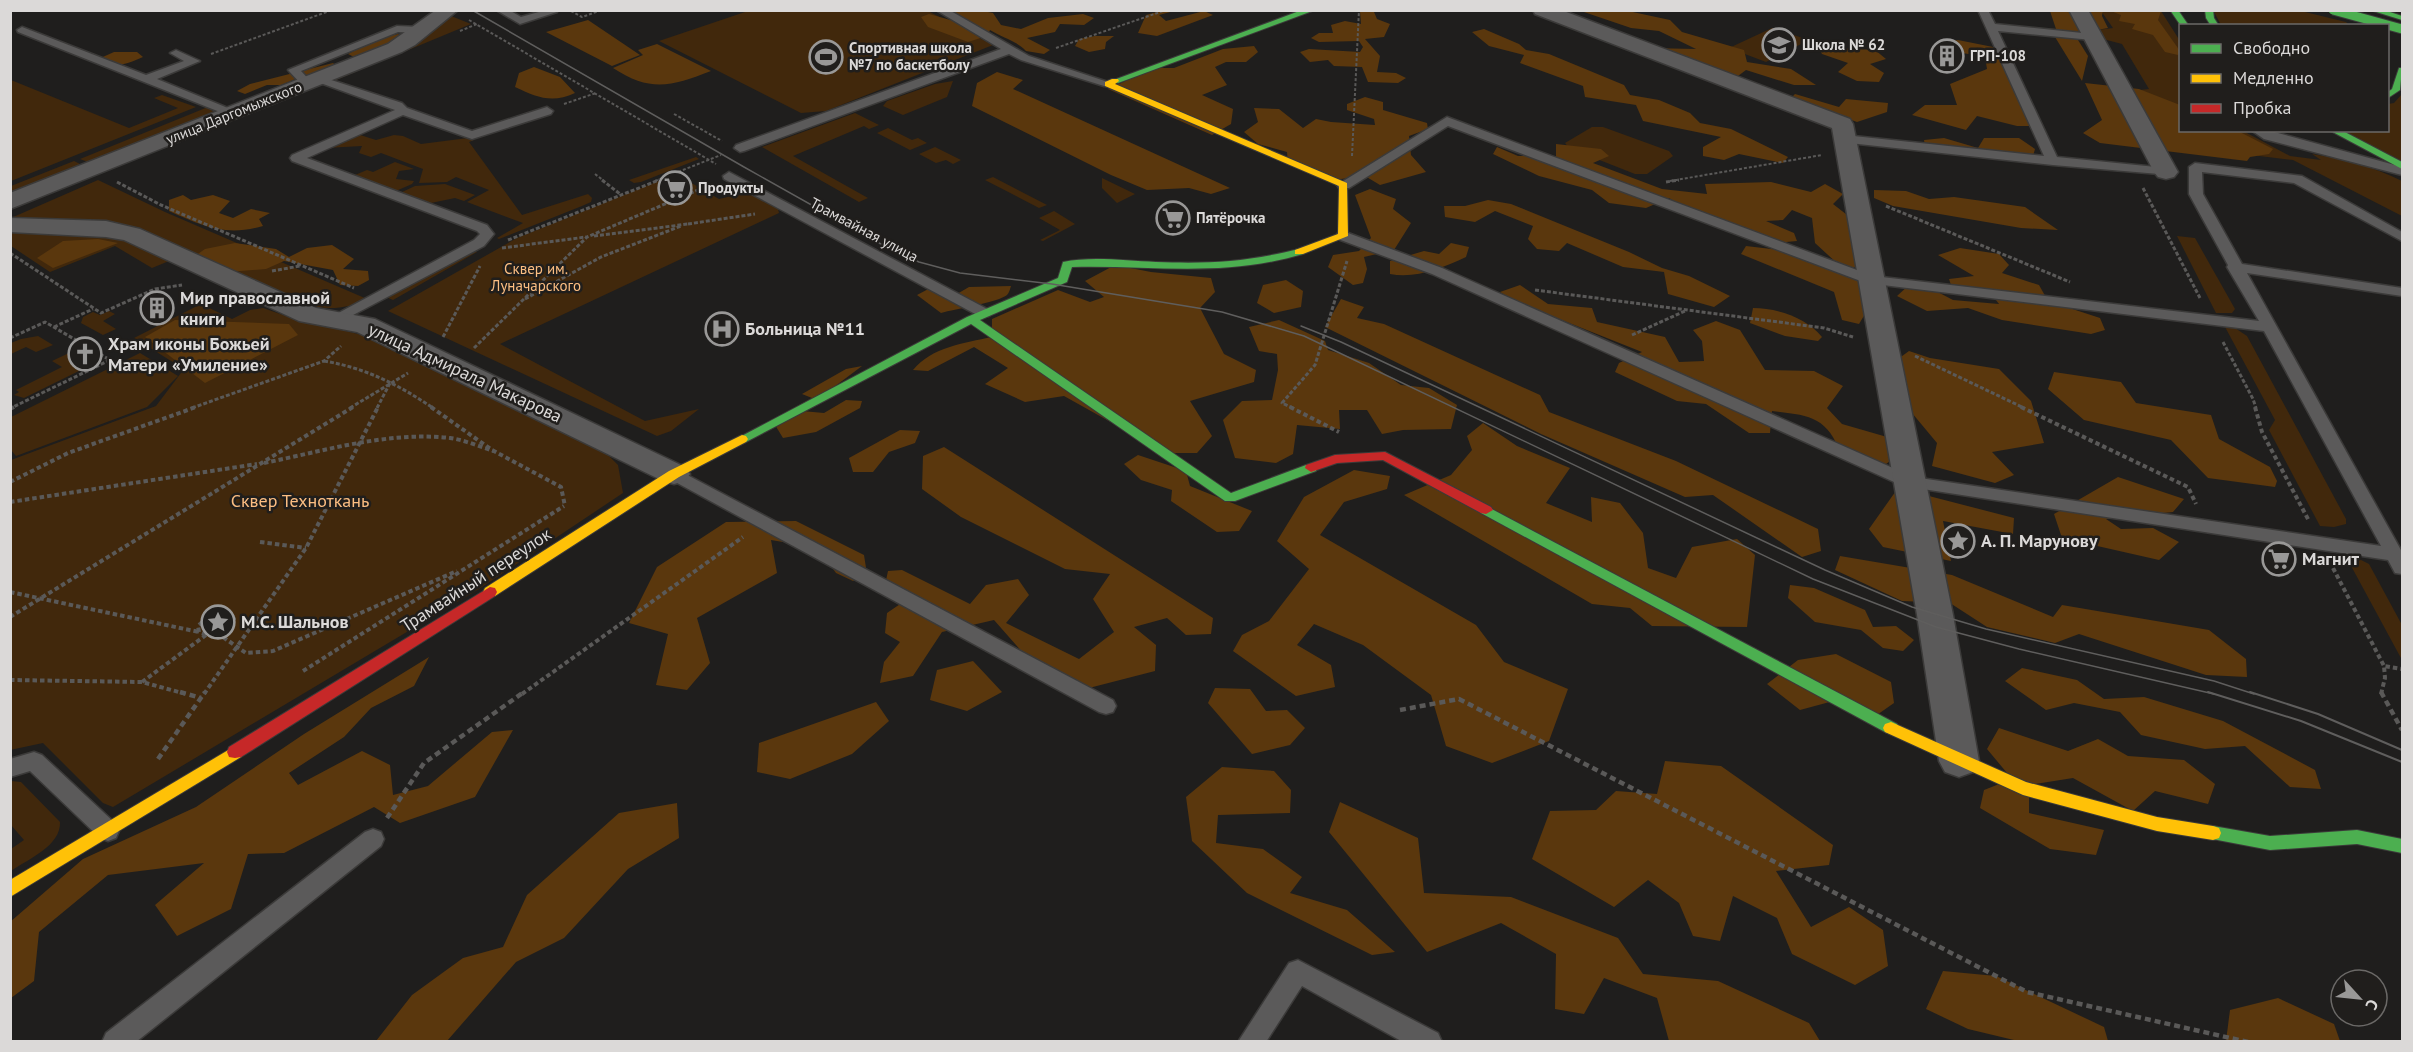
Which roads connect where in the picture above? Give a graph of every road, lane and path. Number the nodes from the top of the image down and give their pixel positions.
1 (333, 10) edge
2 (449, 10) edge
3 (501, 10) edge
4 (571, 10) edge
5 (602, 10) edge
6 (941, 10) edge
7 (1166, 10) edge
8 (1311, 10) edge
9 (1359, 10) edge
10 (1542, 10) edge
11 (1983, 10) edge
12 (2078, 10) edge
13 (2174, 10) edge
14 (2209, 10) edge
15 (2333, 10) edge
16 (2345, 10) edge
17 (2372, 10) edge
18 (552, 12) edge
19 (2403, 18) edge
20 (468, 20) dead end
21 (2184, 24) edge
22 (2214, 24) edge
23 (2357, 24) edge
24 (2382, 24) edge
25 (2385, 24) edge
26 (1991, 27) junction
27 (22, 30) dead end
28 (2389, 30) edge
29 (2092, 37) junction
30 (2403, 44) edge
31 (1012, 49) junction
32 (176, 53) dead end
33 (1025, 58) junction
34 (194, 61) junction
35 (2400, 68) edge
36 (145, 79) junction
37 (313, 82) junction
38 (1108, 84) junction
39 (596, 93) junction
40 (2389, 94) edge
41 (404, 111) junction
42 (547, 111) joint
43 (234, 113) junction
44 (674, 114) dead end
45 (2261, 132) edge
46 (2337, 132) edge
47 (726, 143) dead end
48 (1845, 145) junction
49 (740, 148) joint
50 (708, 160) junction
51 (2053, 161) junction
52 (2403, 166) edge
53 (94, 169) junction
54 (2403, 171) edge
55 (2166, 172) joint
56 (595, 174) dead end
57 (729, 176) joint
58 (1344, 185) junction
59 (1624, 189) junction
60 (1854, 194) junction
61 (621, 195) junction
62 (10, 202) edge
63 (790, 209) junction
64 (688, 224) junction
65 (10, 225) edge
66 (588, 237) junction
67 (2403, 237) edge
68 (1348, 238) junction
69 (509, 239) dead end
70 (499, 249) dead end
71 (10, 253) edge
72 (483, 260) dead end
73 (2234, 267) junction
74 (226, 279) junction
75 (1871, 280) junction
76 (2403, 292) edge
77 (377, 298) junction
78 (519, 302) junction
79 (2109, 308) junction
80 (94, 309) junction
81 (1686, 310) dead end
82 (978, 316) junction
83 (336, 320) junction
84 (364, 325) junction
85 (2268, 327) junction
86 (53, 328) junction
87 (10, 338) edge
88 (1608, 346) junction
89 (437, 350) junction
90 (468, 354) dead end
91 (324, 361) junction
92 (391, 383) junction
93 (10, 409) edge
94 (1344, 435) dead end
95 (359, 445) junction
96 (494, 451) junction
97 (260, 463) junction
98 (675, 474) junction
99 (10, 482) edge
100 (1909, 482) junction
101 (10, 504) edge
102 (606, 518) junction
103 (764, 522) junction
104 (260, 542) dead end
105 (306, 548) junction
106 (2398, 561) edge
107 (469, 566) dead end
108 (10, 592) edge
109 (41, 598) junction
110 (10, 617) edge
111 (199, 632) junction
112 (217, 633) junction
113 (206, 635) junction
114 (237, 647) junction
115 (2403, 669) edge
116 (10, 680) edge
117 (142, 682) junction
118 (201, 698) junction
119 (1106, 706) dead end
120 (1400, 710) dead end
121 (2403, 730) edge
122 (1959, 761) junction
123 (153, 766) dead end
124 (10, 768) edge
125 (108, 831) junction
126 (373, 838) joint
127 (2403, 846) edge
128 (10, 889) edge
129 (115, 1041) edge
130 (1251, 1041) edge
131 (1429, 1041) edge
132 (2248, 1041) edge

1 - 34 path
2 - 37 street, улица Даргомыжского
3 - 18 lane
4 - 5 path
6 - 31 lane
7 - 33 path
8 - 38 street
9 - 58 path
10 - 48 street
11 - 26 lane
12 - 29 street
13 - 21 street
14 - 22 street
15 - 25 street, bridge
16 - 23 street
17 - 19 street
17 - 24 street
20 - 39 path
26 - 29 lane
26 - 51 lane
27 - 36 lane
28 - 30 street
29 - 55 street
31 - 33 lane
31 - 49 lane
32 - 34 lane
33 - 38 lane
34 - 36 lane
35 - 40 street
36 - 43 lane
37 - 41 lane
37 - 43 street, улица Даргомыжского
38 - 58 street
39 - 42 path
39 - 50 path
41 - 42 lane
41 - 77 lane
43 - 53 street, улица Даргомыжского
44 - 47 path
45 - 54 lane
46 - 52 street
48 - 51 lane
48 - 59 path
48 - 60 street
49 - 50 path
50 - 61 path
51 - 55 lane
53 - 62 street, улица Даргомыжского
53 - 77 path
56 - 61 path
57 - 63 lane, Трамвайная улица
57 - 66 path
58 - 59 lane
58 - 68 street
59 - 75 lane
60 - 75 street
60 - 79 path
61 - 69 path
63 - 64 path
63 - 82 lane, Трамвайная улица
64 - 66 path
64 - 78 path
65 - 74 street, улица Адмирала Макарова
66 - 70 path
66 - 78 path
67 - 73 lane
68 - 82 street, Трамвайный переулок
68 - 88 lane
68 - 94 path
71 - 80 path
72 - 89 path
73 - 76 lane
73 - 85 lane
74 - 80 path
74 - 83 street, улица Адмирала Макарова
75 - 79 lane
75 - 100 street
77 - 83 lane
78 - 90 path
79 - 85 lane
80 - 86 path
81 - 88 path
82 - 98 street, Трамвайный переулок
82 - 122 street
83 - 84 street, улица Адмирала Макарова
84 - 89 street, улица Адмирала Макарова
84 - 91 path
85 - 106 lane
86 - 87 path
86 - 93 path
88 - 100 lane
89 - 92 path
89 - 98 street, улица Адмирала Макарова
91 - 92 path
91 - 99 path
92 - 95 path
92 - 96 path
92 - 97 path
95 - 96 path
95 - 97 path
95 - 105 path
96 - 102 path
97 - 101 path
97 - 109 path
98 - 102 street, Трамвайный переулок
98 - 103 lane
100 - 106 lane
100 - 122 street
102 - 125 street, Трамвайный переулок
103 - 119 lane
103 - 126 path
104 - 105 path
105 - 114 path
107 - 114 path
108 - 109 path
109 - 110 path
109 - 111 path
111 - 112 path
111 - 113 path
112 - 113 path
112 - 114 path
113 - 117 path
114 - 118 path
115 - 121 path
116 - 117 path
117 - 118 path
118 - 123 path
120 - 132 path
122 - 127 street
124 - 125 lane
125 - 128 street, Трамвайный переулок
126 - 129 lane
130 - 131 lane

